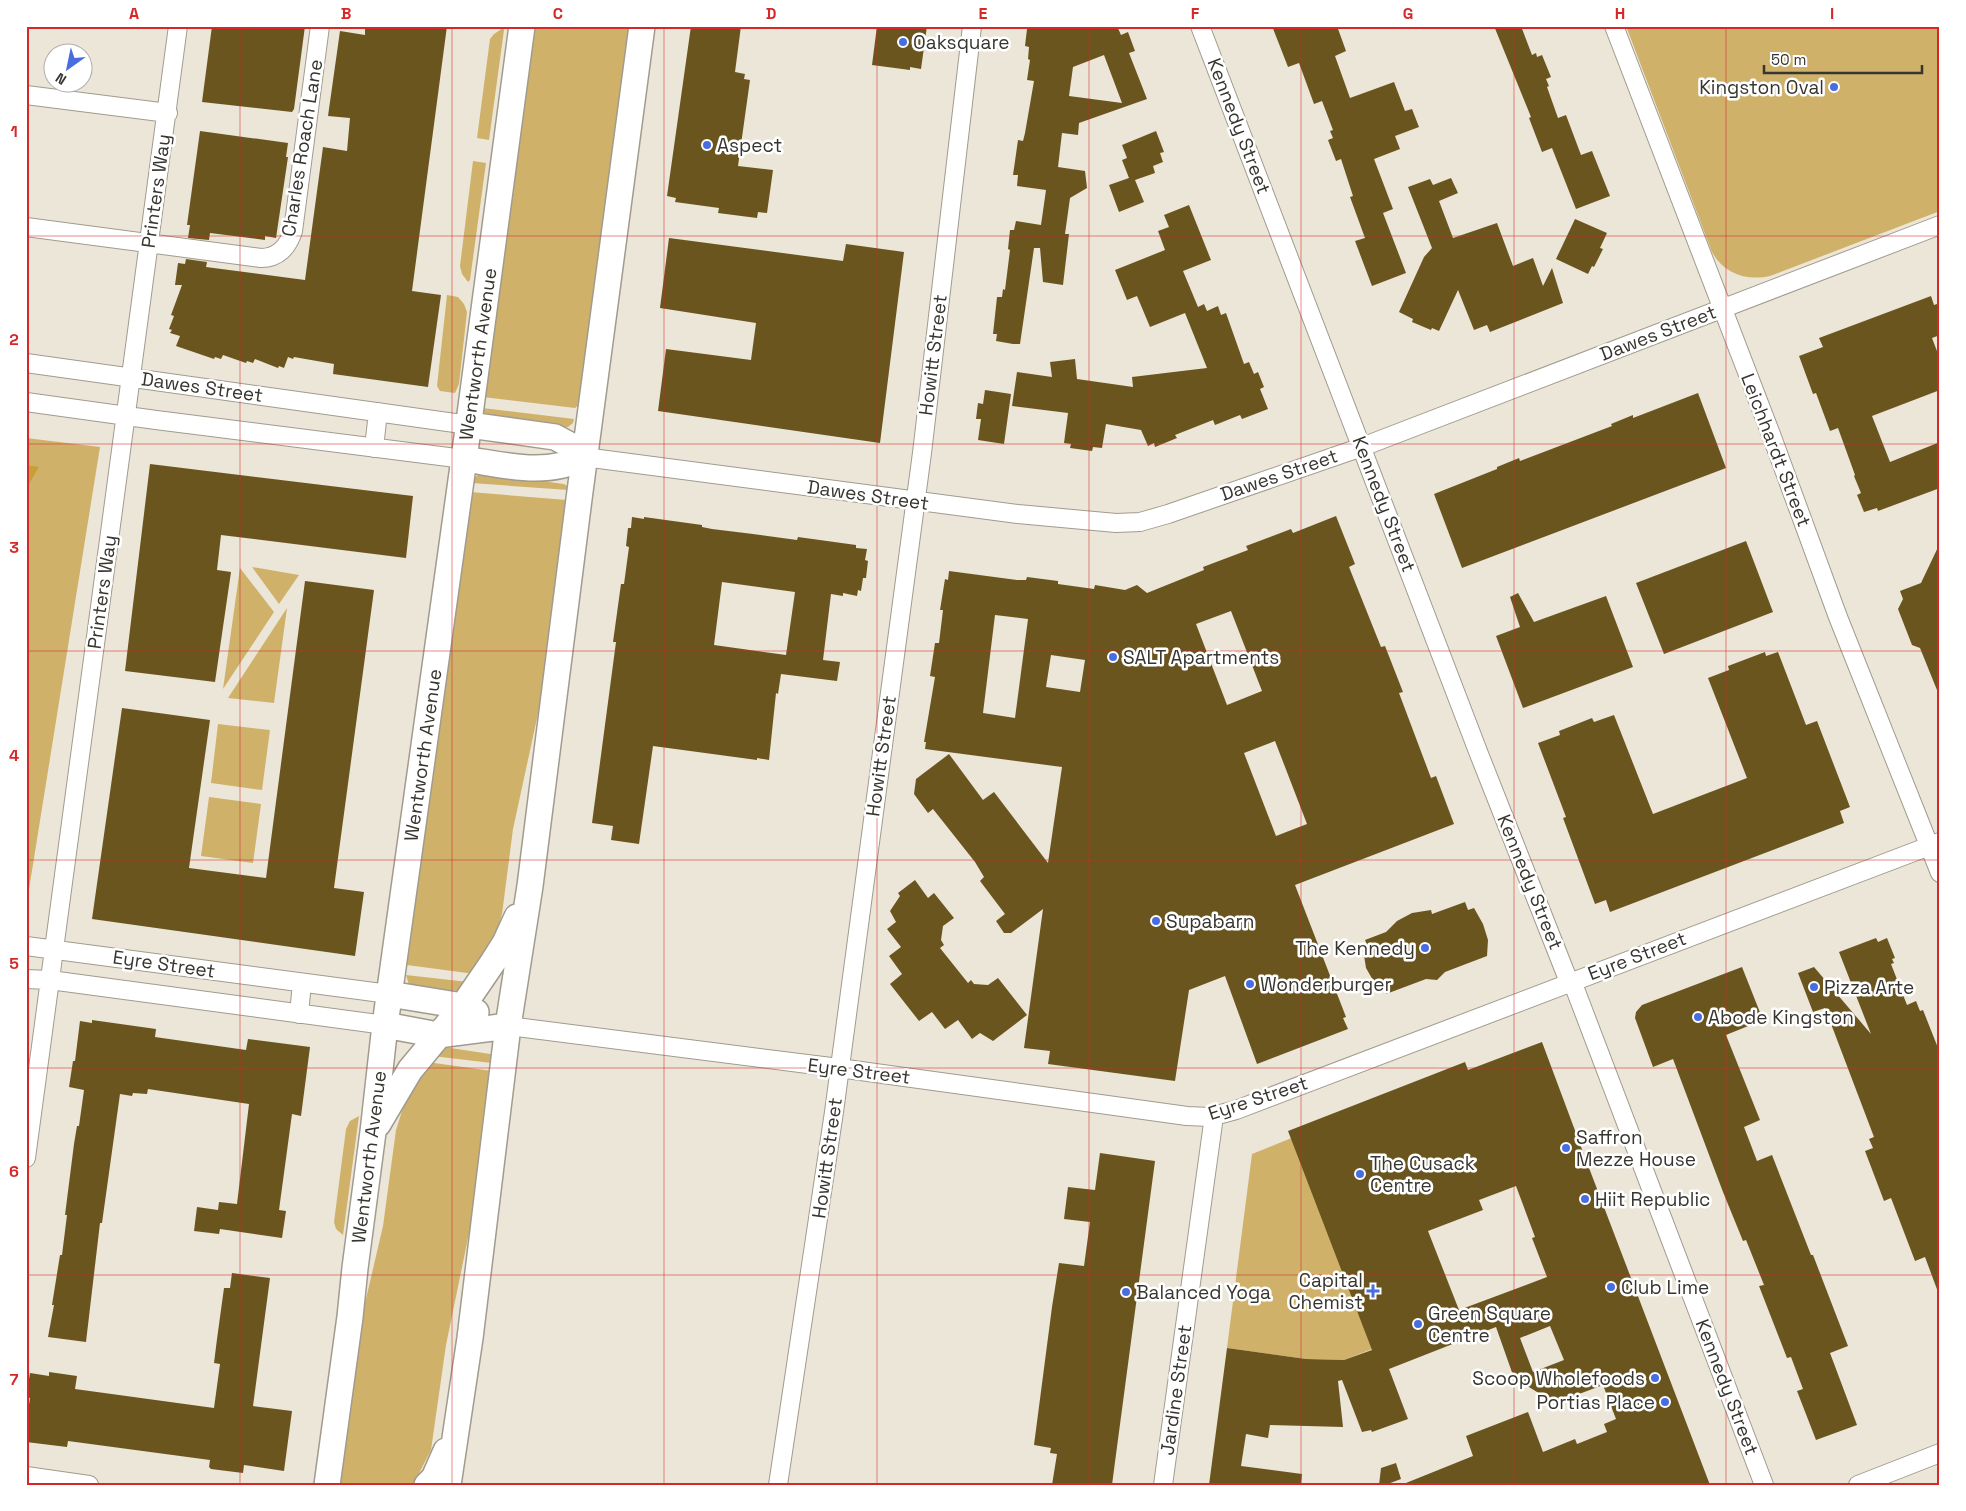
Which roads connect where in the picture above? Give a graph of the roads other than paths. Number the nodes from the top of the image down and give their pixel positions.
1 (178, 26) edge
2 (320, 26) edge
3 (522, 26) edge
4 (642, 26) edge
5 (972, 26) edge
6 (1200, 26) edge
7 (1614, 26) edge
8 (26, 95) edge
9 (168, 113) junction
10 (1940, 225) edge
11 (26, 227) edge
12 (149, 243) junction
13 (1722, 309) junction
14 (26, 363) edge
15 (131, 377) junction
16 (26, 402) edge
17 (378, 412) junction
18 (126, 416) junction
19 (469, 425) junction
20 (1362, 447) junction
21 (374, 448) junction
22 (584, 457) junction
23 (464, 459) junction
24 (915, 501) junction
25 (1934, 844) edge
26 (1940, 873) edge
27 (530, 886) junction
28 (26, 946) edge
29 (54, 950) junction
30 (26, 978) edge
31 (50, 980) junction
32 (1571, 981) junction
33 (302, 983) junction
34 (389, 994) junction
35 (463, 1006) junction
36 (299, 1014) junction
37 (385, 1025) junction
38 (508, 1026) junction
39 (438, 1035) junction
40 (839, 1068) junction
41 (1214, 1116) junction
42 (373, 1132) junction
43 (26, 1158) edge
44 (457, 1426) junction
45 (1940, 1453) edge
46 (26, 1476) edge
47 (89, 1485) edge
48 (327, 1485) edge
49 (427, 1485) edge
50 (448, 1485) edge
51 (778, 1485) edge
52 (1163, 1485) edge
53 (1764, 1485) edge
54 (1858, 1485) edge

1 - 9 street, Printers Way
2 - 12 street, Charles Roach Lane
3 - 19 main road, Wentworth Avenue
4 - 22 main road
5 - 24 street, Howitt Street
6 - 20 street, Kennedy Street
7 - 13 street, Leichhardt Street
8 - 9 street
9 - 12 street, Printers Way
10 - 13 street, Dawes Street
11 - 12 street, Charles Roach Lane
12 - 15 street, Printers Way
13 - 20 street, Dawes Street
13 - 25 street, Leichhardt Street
14 - 15 street, Dawes Street
15 - 17 street, Dawes Street
15 - 18 street, Printers Way
16 - 18 street, Dawes Street
17 - 19 street, Dawes Street
17 - 21 street
18 - 21 street, Dawes Street
18 - 29 street, Printers Way
19 - 22 main road
19 - 23 main road, Wentworth Avenue
20 - 24 street, Dawes Street
20 - 32 street, Kennedy Street
21 - 23 street, Dawes Street
22 - 23 main road
22 - 24 street, Dawes Street
22 - 27 main road
23 - 34 main road, Wentworth Avenue
24 - 40 street, Howitt Street
25 - 26 street, Leichhardt Street
25 - 32 street, Eyre Street
27 - 35 main road
27 - 38 main road
28 - 29 street, Eyre Street
29 - 31 street, Printers Way
29 - 33 street, Eyre Street
30 - 31 street, Eyre Street
31 - 36 street, Eyre Street
31 - 43 street, Printers Way
32 - 41 street, Eyre Street
32 - 53 street, Kennedy Street
33 - 34 street, Eyre Street
33 - 36 street
34 - 35 main road, Eyre Street
34 - 37 main road, Wentworth Avenue
35 - 38 main road, Eyre Street
35 - 39 main road
36 - 37 street, Eyre Street
37 - 39 main road, Eyre Street
37 - 42 main road, Wentworth Avenue
38 - 39 main road, Eyre Street
38 - 40 street, Eyre Street
38 - 44 main road
39 - 42 main road
40 - 41 street, Eyre Street
40 - 51 street, Howitt Street
41 - 52 street, Jardine Street
42 - 48 main road, Wentworth Avenue
44 - 49 main road
44 - 50 main road
45 - 54 street
46 - 47 street

